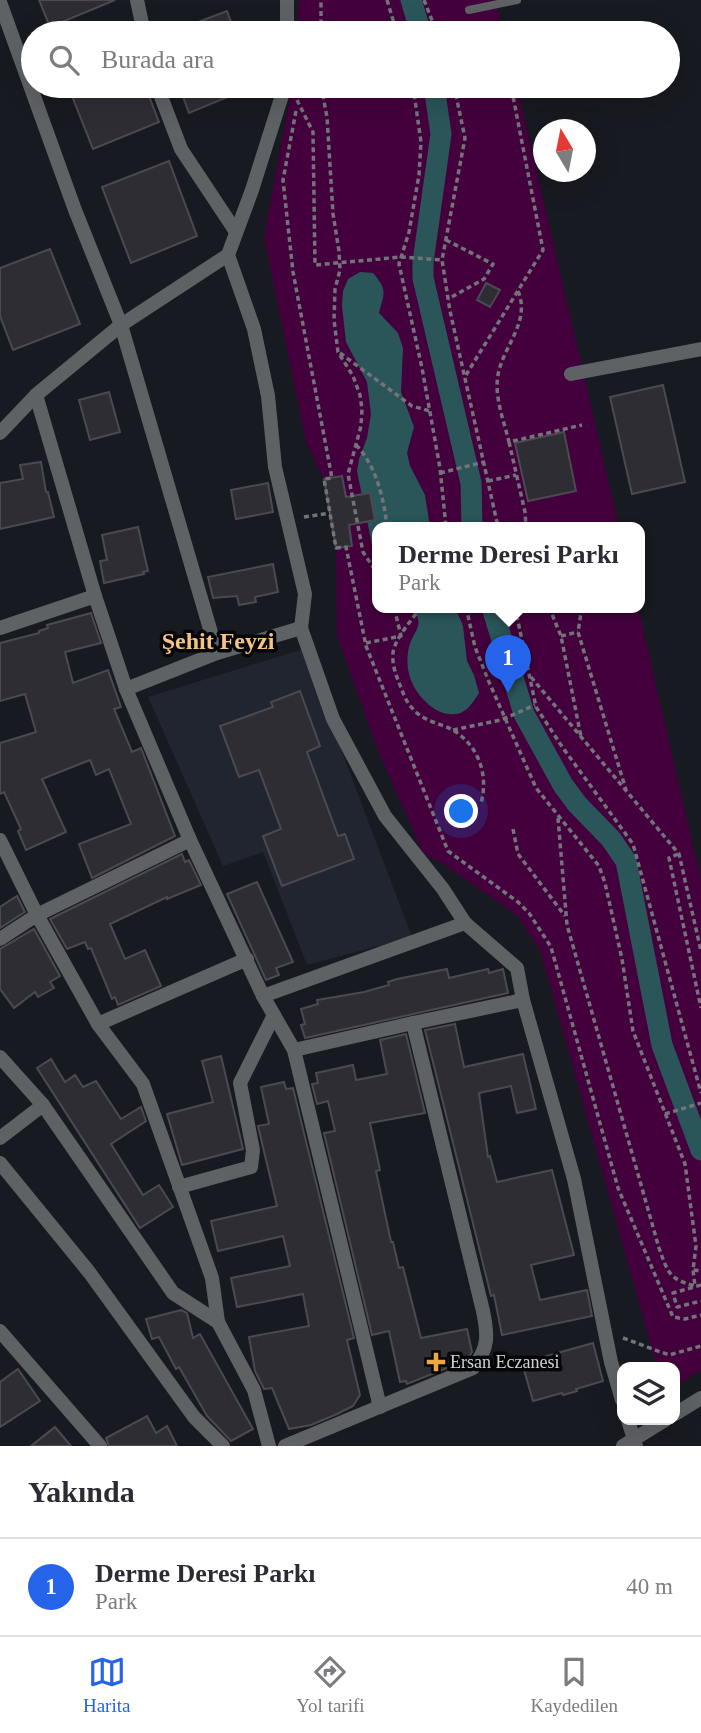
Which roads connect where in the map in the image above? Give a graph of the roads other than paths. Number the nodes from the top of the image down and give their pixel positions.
1 (137, 0) edge
2 (287, 0) edge
3 (517, 0) edge
4 (0, 2) edge
5 (470, 10) dead end
6 (141, 21) edge
7 (287, 21) edge
8 (21, 60) edge
9 (35, 98) edge
10 (162, 98) edge
11 (286, 98) edge
12 (236, 232) junction
13 (228, 255) junction
14 (121, 325) junction
15 (701, 349) edge
16 (571, 374) dead end
17 (36, 394) junction
18 (0, 433) edge
19 (95, 596) junction
20 (0, 628) edge
21 (301, 628) junction
22 (217, 653) junction
23 (126, 689) junction
24 (0, 840) edge
25 (191, 841) junction
26 (37, 915) junction
27 (465, 923) junction
28 (0, 939) edge
29 (247, 959) junction
30 (263, 996) junction
31 (523, 1000) junction
32 (274, 1015) junction
33 (413, 1023) junction
34 (98, 1024) junction
35 (294, 1050) junction
36 (0, 1057) edge
37 (43, 1105) junction
38 (0, 1138) edge
39 (0, 1163) edge
40 (179, 1187) junction
41 (218, 1322) junction
42 (0, 1331) edge
43 (617, 1381) edge
44 (701, 1398) edge
45 (380, 1407) junction
46 (680, 1411) edge
47 (629, 1425) edge
48 (659, 1425) edge
49 (631, 1444) edge
50 (100, 1446) edge
51 (223, 1446) edge
52 (269, 1446) edge
53 (285, 1446) edge

1 - 6 street
2 - 7 street
3 - 5 lane
4 - 8 street
9 - 14 street
10 - 12 street
11 - 12 street
12 - 13 street
13 - 14 street
13 - 21 street
14 - 17 street
14 - 22 street
15 - 16 street
17 - 18 street
17 - 19 street
19 - 20 street
19 - 23 street
21 - 22 street
21 - 27 street
22 - 23 street
23 - 25 street
24 - 26 street
25 - 26 street
25 - 29 street
26 - 28 street
26 - 34 street
27 - 30 street
27 - 31 street
29 - 30 street
29 - 34 street
30 - 32 street
31 - 33 street
31 - 43 street
32 - 35 street
32 - 40 street
33 - 35 street
33 - 45 street
34 - 40 street
35 - 45 street
36 - 37 street
37 - 38 street
37 - 41 street
39 - 51 street
40 - 41 street
41 - 52 street
42 - 50 street
44 - 46 street
45 - 53 street
47 - 49 street
48 - 49 street

